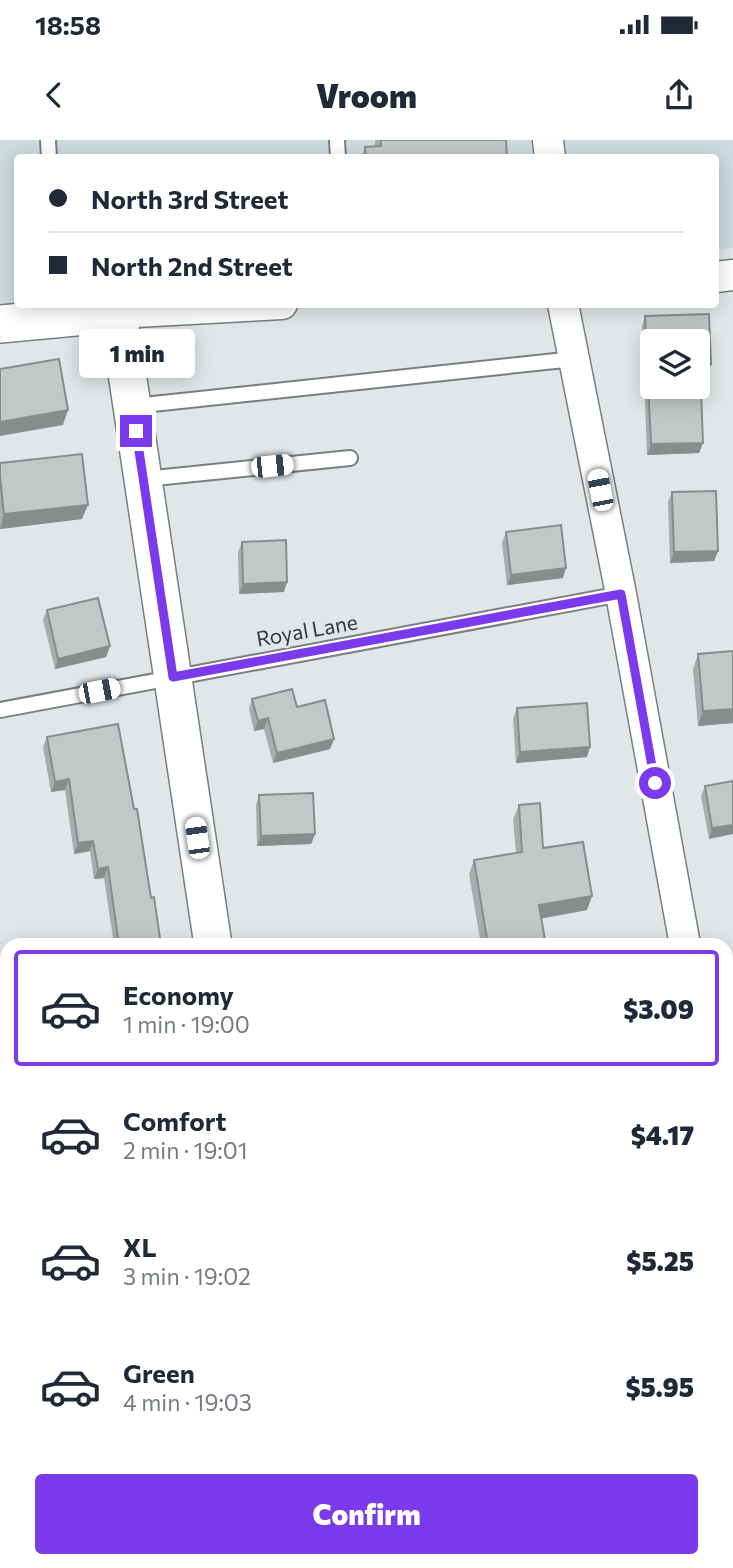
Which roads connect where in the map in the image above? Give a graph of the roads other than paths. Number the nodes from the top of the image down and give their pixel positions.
1 (111, 308) edge
2 (118, 308) edge
3 (564, 308) edge
4 (0, 324) edge
5 (574, 359) junction
6 (132, 407) junction
7 (350, 458) dead end
8 (144, 480) junction
9 (621, 594) junction
10 (173, 677) junction
11 (0, 710) edge
12 (212, 938) edge
13 (684, 938) edge

1 - 4 street
2 - 6 street
3 - 5 street
5 - 6 lane
5 - 9 street
6 - 8 street
7 - 8 lane
8 - 10 street
9 - 10 lane, Royal Lane
9 - 13 street
10 - 11 lane, Royal Lane
10 - 12 street

